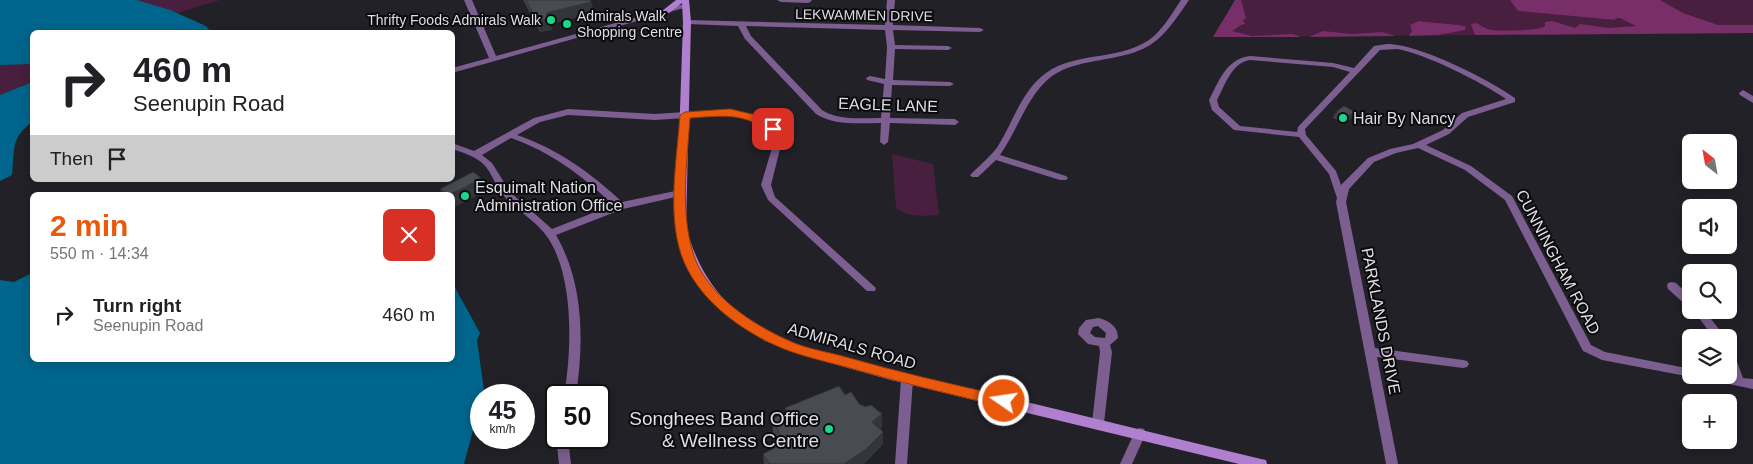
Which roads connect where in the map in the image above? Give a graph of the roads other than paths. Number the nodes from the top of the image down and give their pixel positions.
1 (468, 0) edge
2 (781, 0) edge
3 (891, 0) edge
4 (1185, 0) edge
5 (808, 1) edge
6 (684, 2) edge
7 (687, 22) junction
8 (741, 24) junction
9 (889, 28) junction
10 (980, 30) dead end
11 (891, 47) junction
12 (948, 48) dead end
13 (494, 60) junction
14 (455, 70) edge
15 (1355, 71) junction
16 (870, 78) dead end
17 (887, 82) junction
18 (950, 84) dead end
19 (1743, 93) dead end
20 (1753, 100) edge
21 (685, 115) junction
22 (884, 121) junction
23 (955, 122) dead end
24 (510, 135) junction
25 (1302, 135) junction
26 (884, 142) dead end
27 (1419, 145) junction
28 (455, 147) edge
29 (474, 155) junction
30 (994, 156) junction
31 (975, 175) dead end
32 (1063, 178) dead end
33 (1341, 185) junction
34 (680, 193) junction
35 (620, 206) junction
36 (550, 234) junction
37 (1672, 286) dead end
38 (871, 288) dead end
39 (1682, 295) edge
40 (1705, 319) edge
41 (1714, 329) edge
42 (1104, 343) dead end
43 (1370, 352) junction
44 (1463, 364) dead end
45 (1682, 371) edge
46 (1737, 375) edge
47 (907, 380) junction
48 (1737, 381) edge
49 (1740, 382) junction
50 (572, 384) edge
51 (1753, 384) edge
52 (1098, 423) junction
53 (1140, 433) junction
54 (563, 449) edge
55 (564, 464) edge
56 (901, 464) edge
57 (1126, 464) edge
58 (1261, 464) edge
59 (1392, 464) edge

1 - 13 street
2 - 5 street
3 - 9 street
4 - 30 street
6 - 7 main road, ADMIRALS ROAD
6 - 13 street
7 - 8 street, LEKWAMMEN DRIVE
7 - 21 main road, ADMIRALS ROAD
8 - 9 street, LEKWAMMEN DRIVE
8 - 22 street, EAGLE LANE
9 - 10 street, LEKWAMMEN DRIVE
9 - 11 street
11 - 12 street
11 - 17 street
13 - 14 street
15 - 25 street
15 - 25 street
15 - 27 street, PARKLANDS DRIVE
16 - 17 street
17 - 18 street
17 - 22 street
19 - 20 street
21 - 24 street
21 - 34 main road, ADMIRALS ROAD
21 - 38 street
22 - 23 street, EAGLE LANE
22 - 26 street
24 - 29 street
24 - 35 street
25 - 33 street
27 - 33 street, PARKLANDS DRIVE
27 - 45 street, CUNNINGHAM ROAD
28 - 29 street
29 - 36 street
30 - 31 street
30 - 32 street
33 - 43 street, PARKLANDS DRIVE
34 - 35 street
34 - 47 main road, ADMIRALS ROAD
35 - 36 street
36 - 50 street
37 - 39 street
40 - 41 street
42 - 52 street
43 - 44 street
43 - 59 street, PARKLANDS DRIVE
46 - 49 street
47 - 52 main road, ADMIRALS ROAD
47 - 56 street
48 - 49 street
49 - 51 street
52 - 53 main road, ADMIRALS ROAD
53 - 57 street
53 - 58 main road, ADMIRALS ROAD
54 - 55 street

